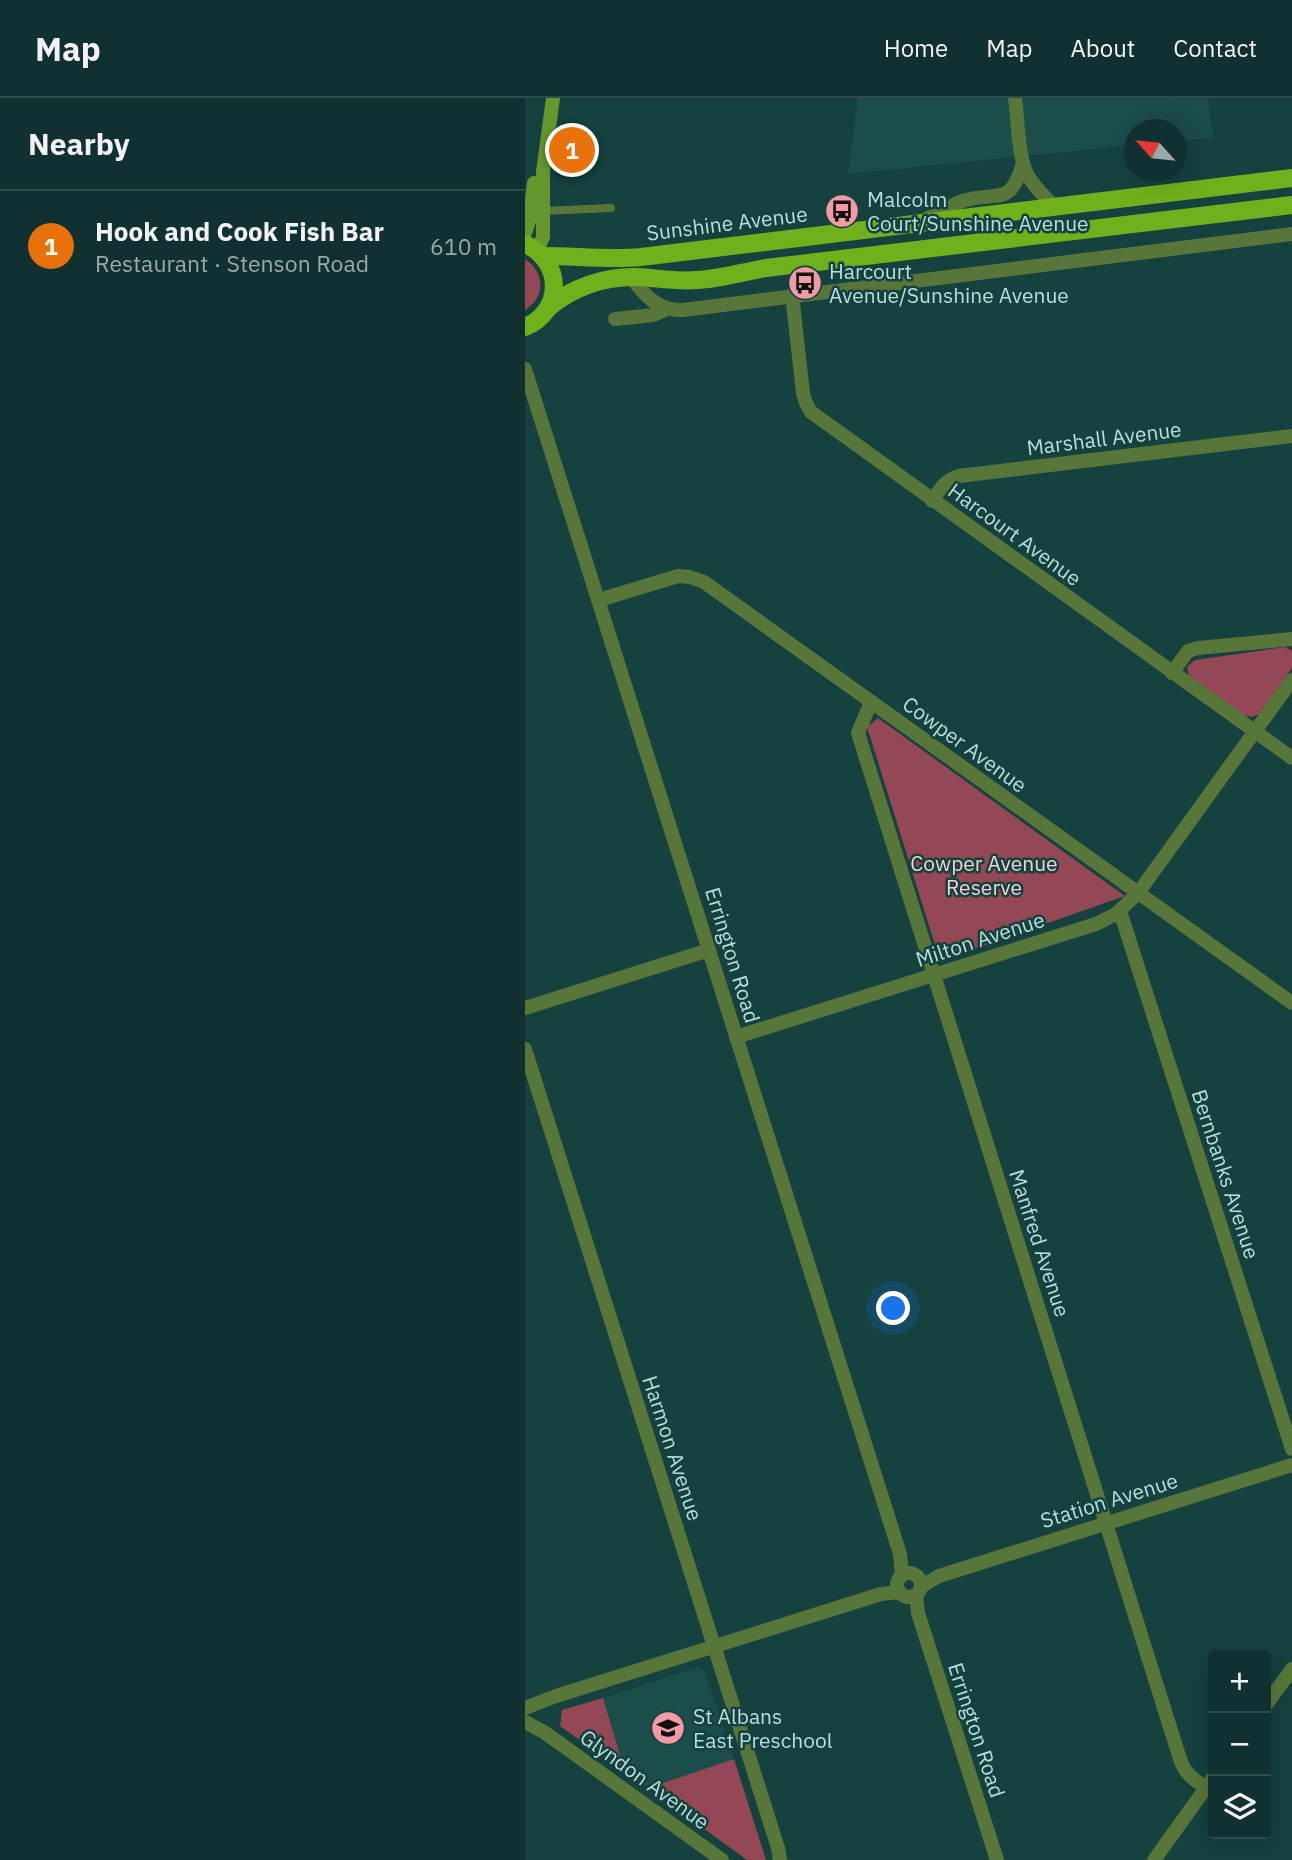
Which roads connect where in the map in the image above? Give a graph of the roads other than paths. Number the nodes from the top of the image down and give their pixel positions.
1 (544, 98) edge
2 (553, 98) edge
3 (1015, 98) edge
4 (1023, 163) junction
5 (1292, 178) edge
6 (1244, 184) junction
7 (1292, 194) edge
8 (1292, 205) edge
9 (1054, 206) junction
10 (611, 208) dead end
11 (542, 211) junction
12 (920, 222) junction
13 (525, 233) edge
14 (1292, 234) edge
15 (1028, 237) junction
16 (535, 250) edge
17 (631, 277) junction
18 (792, 295) junction
19 (548, 308) junction
20 (667, 309) junction
21 (615, 319) dead end
22 (525, 327) edge
23 (525, 369) edge
24 (1292, 436) edge
25 (932, 500) junction
26 (599, 600) junction
27 (1292, 639) edge
28 (1172, 673) junction
29 (1292, 680) edge
30 (871, 702) junction
31 (1254, 731) junction
32 (1292, 758) edge
33 (1138, 893) junction
34 (1120, 911) junction
35 (709, 950) junction
36 (933, 976) junction
37 (1292, 1003) edge
38 (525, 1008) edge
39 (736, 1037) junction
40 (525, 1049) edge
41 (1292, 1449) edge
42 (1292, 1465) edge
43 (1106, 1523) junction
44 (909, 1585) junction
45 (714, 1646) junction
46 (1292, 1669) edge
47 (1271, 1698) edge
48 (548, 1699) junction
49 (525, 1700) edge
50 (525, 1710) edge
51 (525, 1722) edge
52 (544, 1732) junction
53 (1208, 1782) edge
54 (1208, 1786) edge
55 (722, 1860) edge
56 (780, 1860) edge
57 (997, 1860) edge
58 (1154, 1860) edge

1 - 13 street
2 - 11 street
3 - 4 street
4 - 9 street
4 - 12 street
5 - 6 main road, Sunshine Avenue
6 - 7 main road
6 - 9 main road, Sunshine Avenue
8 - 15 main road
9 - 12 main road, Sunshine Avenue
9 - 15 main road
10 - 11 lane
11 - 16 street
12 - 16 main road, Sunshine Avenue
14 - 18 street
15 - 17 main road
16 - 19 main road
17 - 19 main road
17 - 20 street
18 - 20 street
18 - 25 street, Harcourt Avenue
19 - 22 main road
20 - 21 street
23 - 26 street, Errington Road
24 - 25 street, Marshall Avenue
25 - 28 street, Harcourt Avenue
26 - 30 street, Cowper Avenue
26 - 35 street, Errington Road
27 - 28 street
28 - 31 street, Harcourt Avenue
29 - 31 street, Milton Avenue
30 - 33 street, Cowper Avenue
30 - 36 street, Manfred Avenue
31 - 32 street, Harcourt Avenue
31 - 33 street, Milton Avenue
33 - 34 street, Milton Avenue
33 - 37 street, Cowper Avenue
34 - 36 street, Milton Avenue
34 - 41 street, Bernbanks Avenue
35 - 38 street
35 - 39 street, Errington Road
36 - 39 street, Milton Avenue
36 - 43 street, Manfred Avenue
39 - 44 street, Errington Road
40 - 45 street, Harmon Avenue
42 - 43 street, Station Avenue
43 - 44 street, Station Avenue
43 - 53 street, Manfred Avenue
44 - 45 street, Station Avenue
44 - 57 street, Errington Road
45 - 48 street, Station Avenue
45 - 56 street, Harmon Avenue
46 - 47 street
48 - 49 street, Station Avenue
48 - 50 street, Station Avenue
48 - 52 street
50 - 52 street, Glyndon Avenue
51 - 52 street, Glyndon Avenue
52 - 55 street, Glyndon Avenue
54 - 58 street

